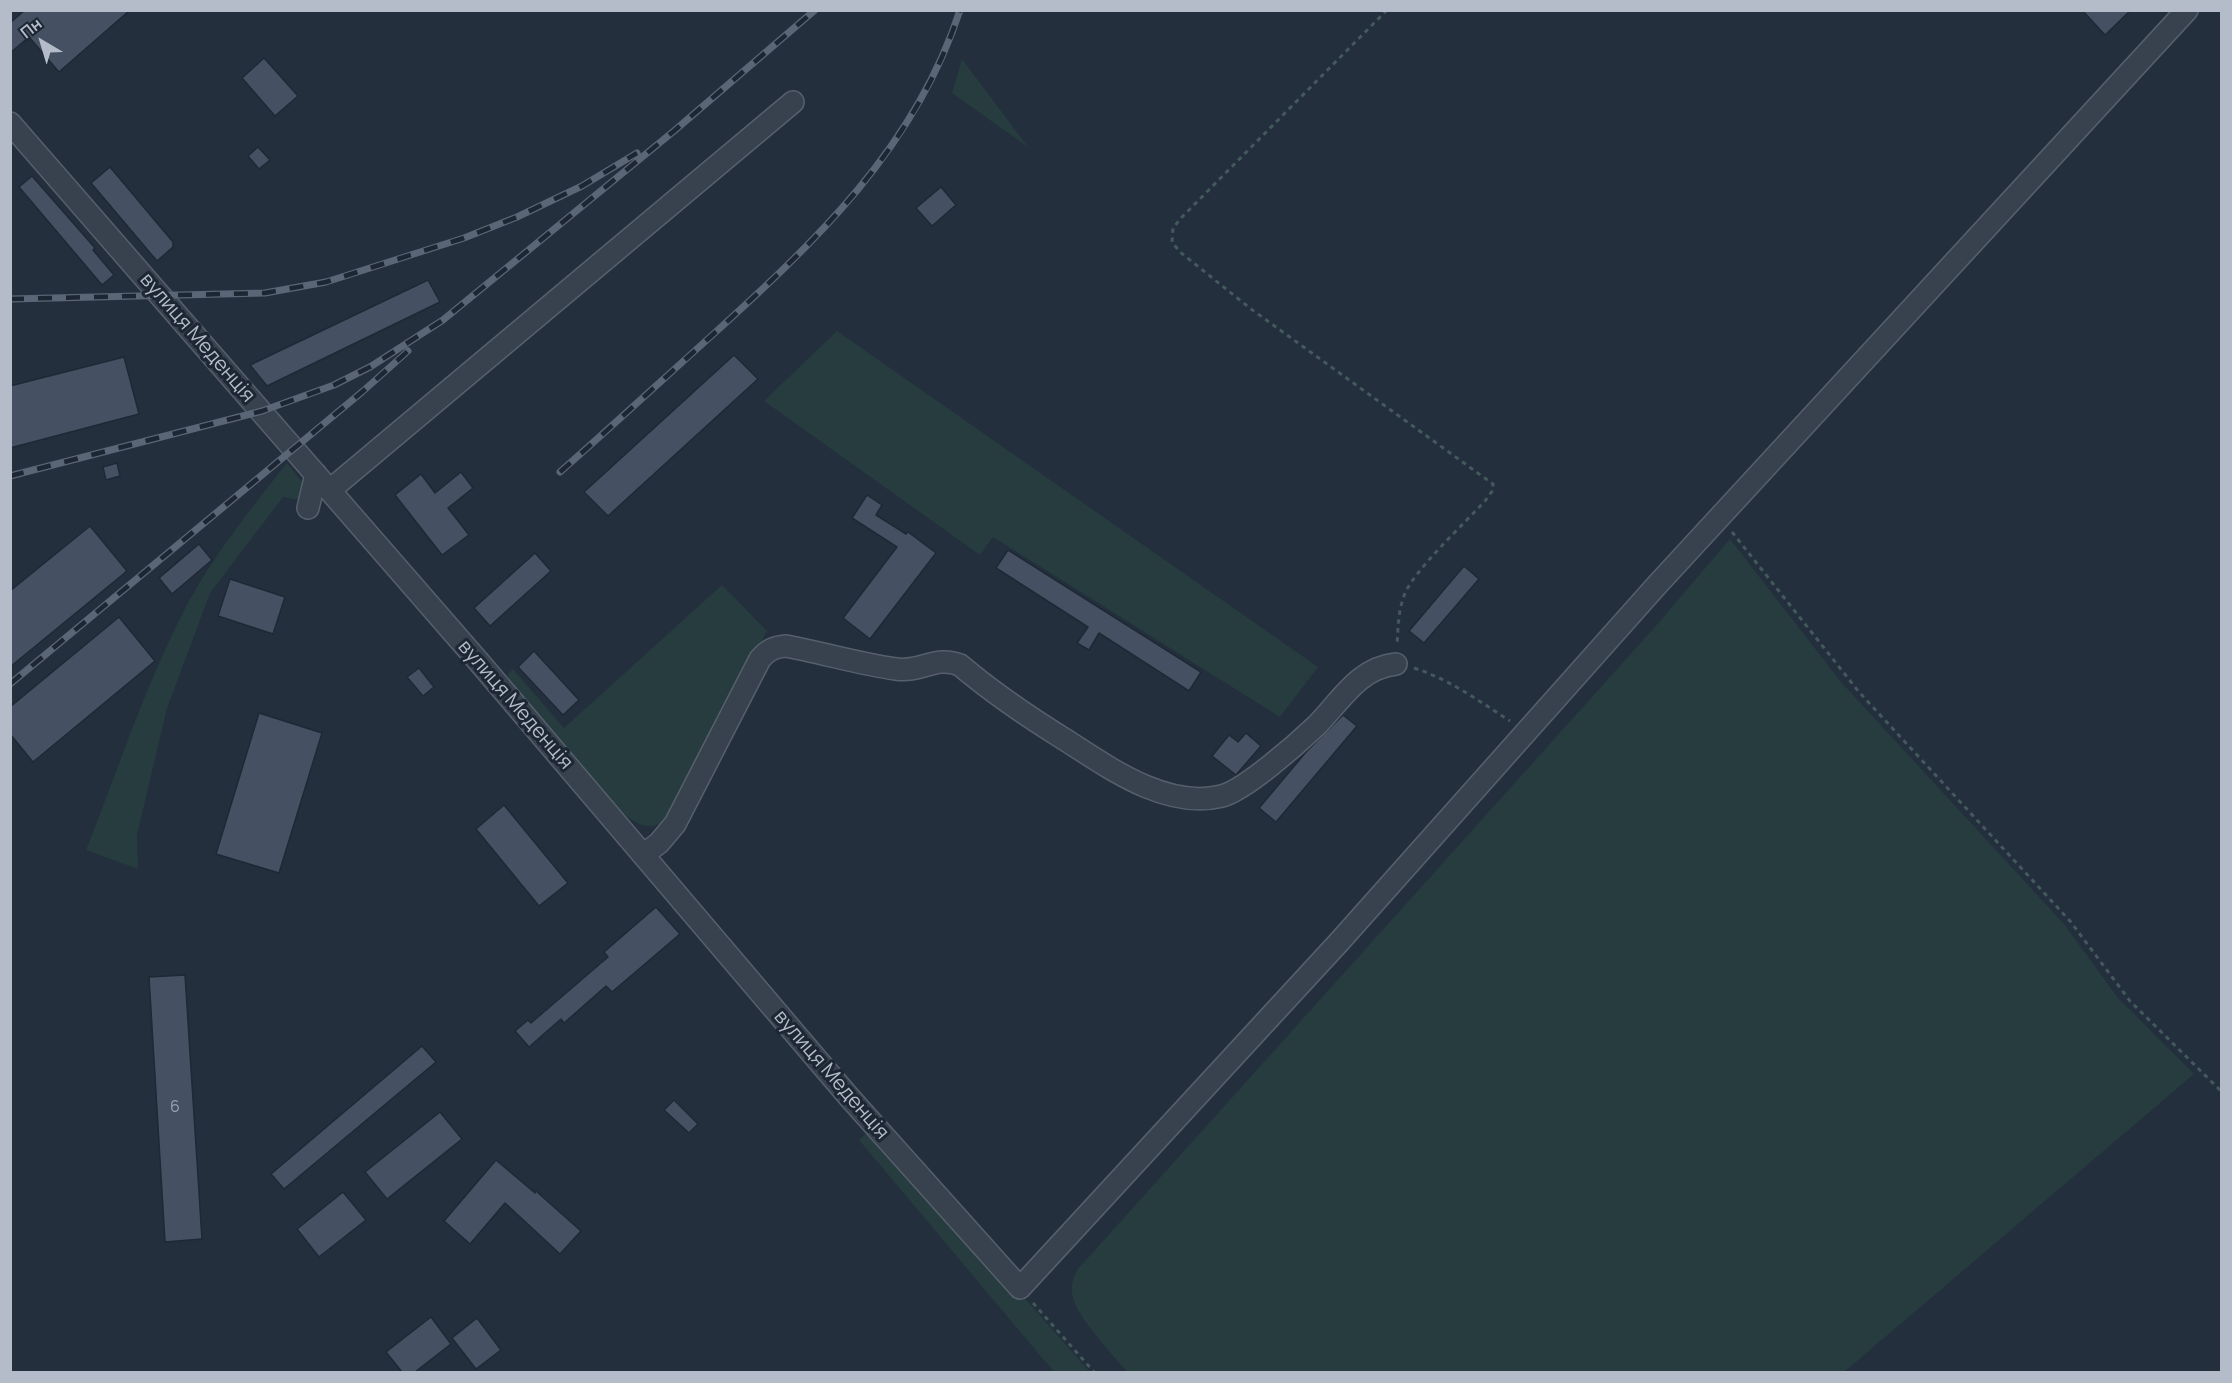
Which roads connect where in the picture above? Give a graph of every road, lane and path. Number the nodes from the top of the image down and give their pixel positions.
1 (1387, 10) edge
2 (2187, 10) edge
3 (793, 102) dead end
4 (10, 123) edge
5 (323, 482) junction
6 (308, 508) dead end
7 (1720, 517) junction
8 (1396, 664) junction
9 (1527, 732) junction
10 (643, 855) junction
11 (2222, 1092) edge
12 (1020, 1288) junction
13 (1094, 1372) edge

1 - 8 path
2 - 7 street
3 - 5 street
4 - 5 street, вулиця Меденція
5 - 6 street
5 - 10 street, вулиця Меденція
7 - 9 street
7 - 11 path
8 - 9 path
8 - 10 street
9 - 12 street
10 - 12 street, вулиця Меденція
12 - 13 path

